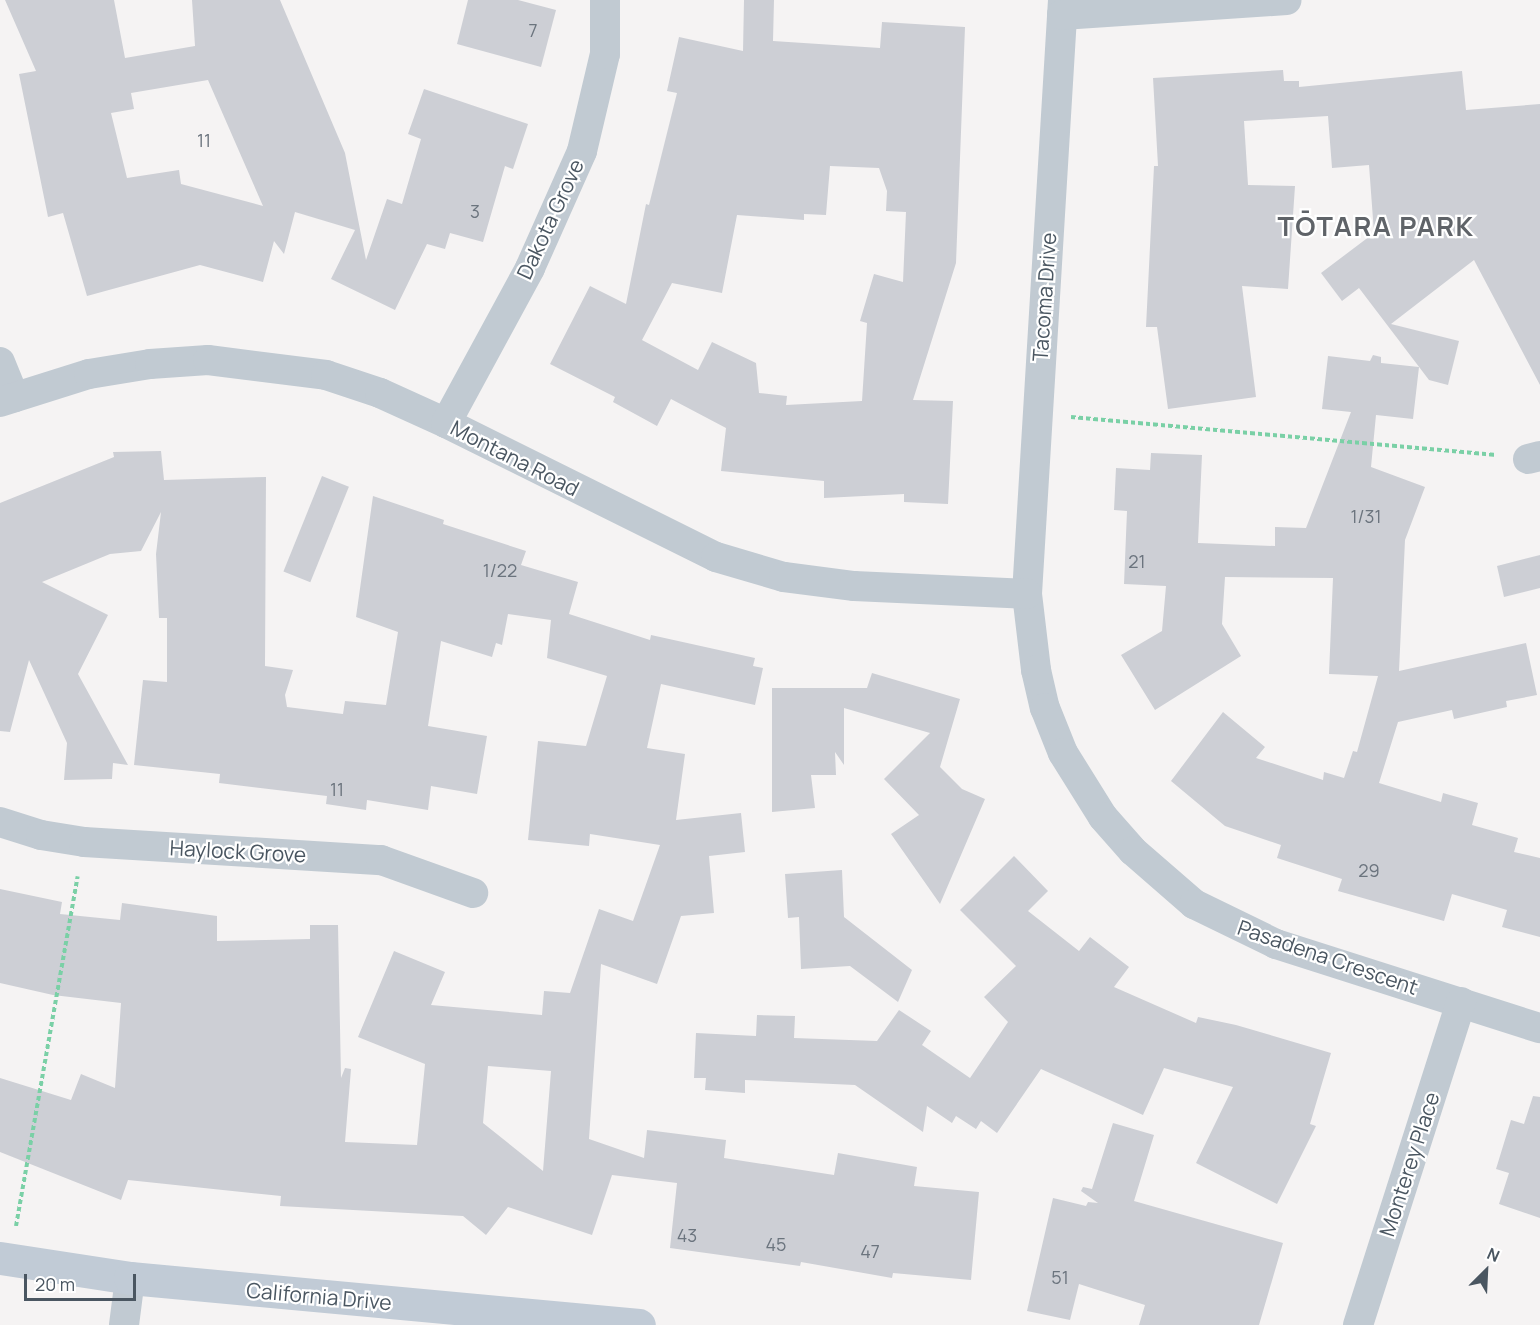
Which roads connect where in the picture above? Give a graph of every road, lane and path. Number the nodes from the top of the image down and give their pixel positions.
1 (605, 0) edge
2 (1286, 0) edge
3 (1063, 8) edge
4 (0, 362) edge
5 (7, 400) edge
6 (1037, 416) junction
7 (446, 423) junction
8 (1534, 457) edge
9 (1027, 594) junction
10 (0, 822) edge
11 (84, 842) junction
12 (474, 893) dead end
13 (1461, 1002) junction
14 (1540, 1028) edge
15 (5, 1258) edge
16 (130, 1278) junction
17 (124, 1325) edge
18 (639, 1325) edge
19 (1358, 1325) edge

1 - 7 street, Dakota Grove
2 - 3 street
3 - 6 street, Tacoma Drive
4 - 5 street
5 - 7 street, Montana Road
6 - 8 path
6 - 9 street, Tacoma Drive
7 - 9 street, Montana Road
9 - 13 street, Pasadena Crescent
10 - 11 street, Haylock Grove
11 - 12 street, Haylock Grove
11 - 15 path
13 - 14 street, Pasadena Crescent
13 - 19 street, Monterey Place
15 - 16 street, California Drive
16 - 17 street
16 - 18 street, California Drive

